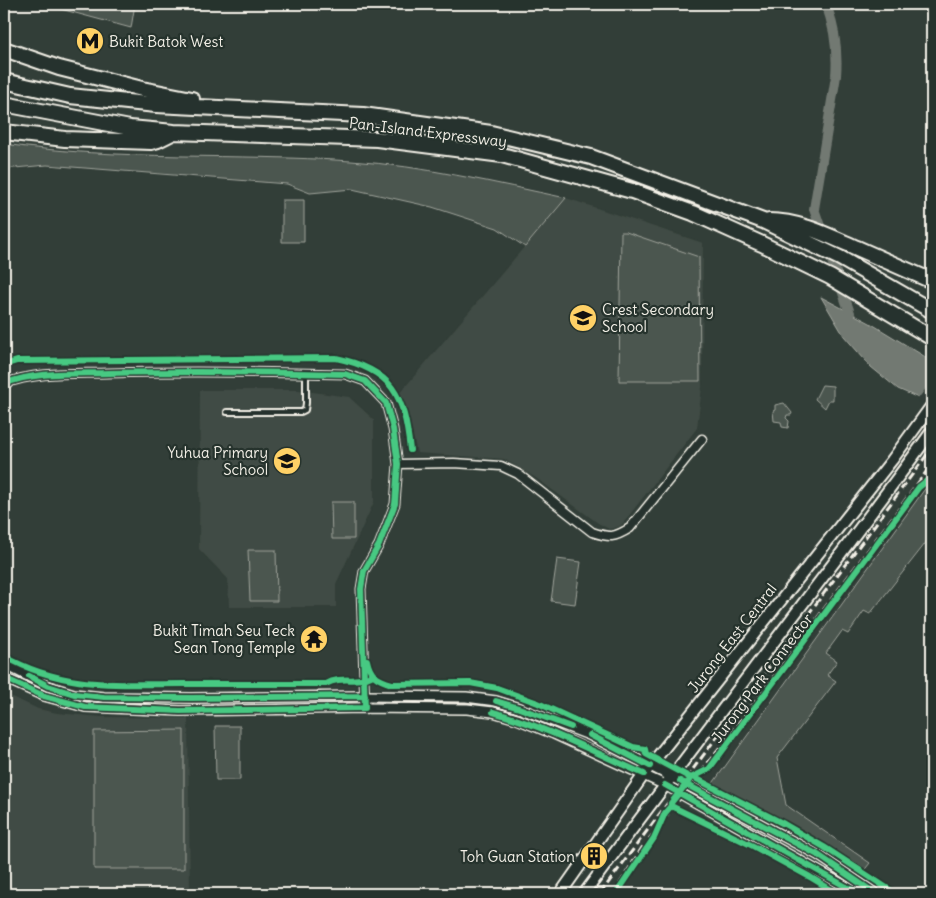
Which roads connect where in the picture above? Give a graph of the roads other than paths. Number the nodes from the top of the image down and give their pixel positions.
1 (4, 49) edge
2 (4, 81) edge
3 (4, 104) edge
4 (276, 110) junction
5 (4, 132) edge
6 (174, 132) junction
7 (763, 221) junction
8 (932, 281) edge
9 (932, 311) edge
10 (932, 338) edge
11 (306, 373) junction
12 (4, 384) edge
13 (932, 405) edge
14 (226, 412) dead end
15 (932, 431) edge
16 (702, 439) dead end
17 (398, 464) junction
18 (4, 664) edge
19 (4, 678) edge
20 (365, 696) junction
21 (365, 708) junction
22 (647, 770) junction
23 (668, 780) junction
24 (864, 885) junction
25 (560, 894) edge
26 (584, 894) edge
27 (858, 894) edge
28 (876, 894) edge

1 - 4 highway
2 - 4 highway, Pan-Island Expressway
3 - 6 highway, Pan-Island Expressway
4 - 7 highway, Pan-Island Expressway
5 - 6 highway
6 - 10 highway, Pan-Island Expressway
7 - 8 highway
7 - 9 highway, Pan-Island Expressway
11 - 12 street
11 - 14 lane
11 - 17 street
13 - 22 main road, Jurong East Central
15 - 23 main road
16 - 17 street
17 - 20 street
18 - 20 street
19 - 21 street
20 - 21 street
20 - 22 street
21 - 22 street
22 - 23 street
22 - 25 main road, Jurong East Central
23 - 24 street
23 - 26 main road
23 - 27 street
24 - 27 lane
24 - 28 street

